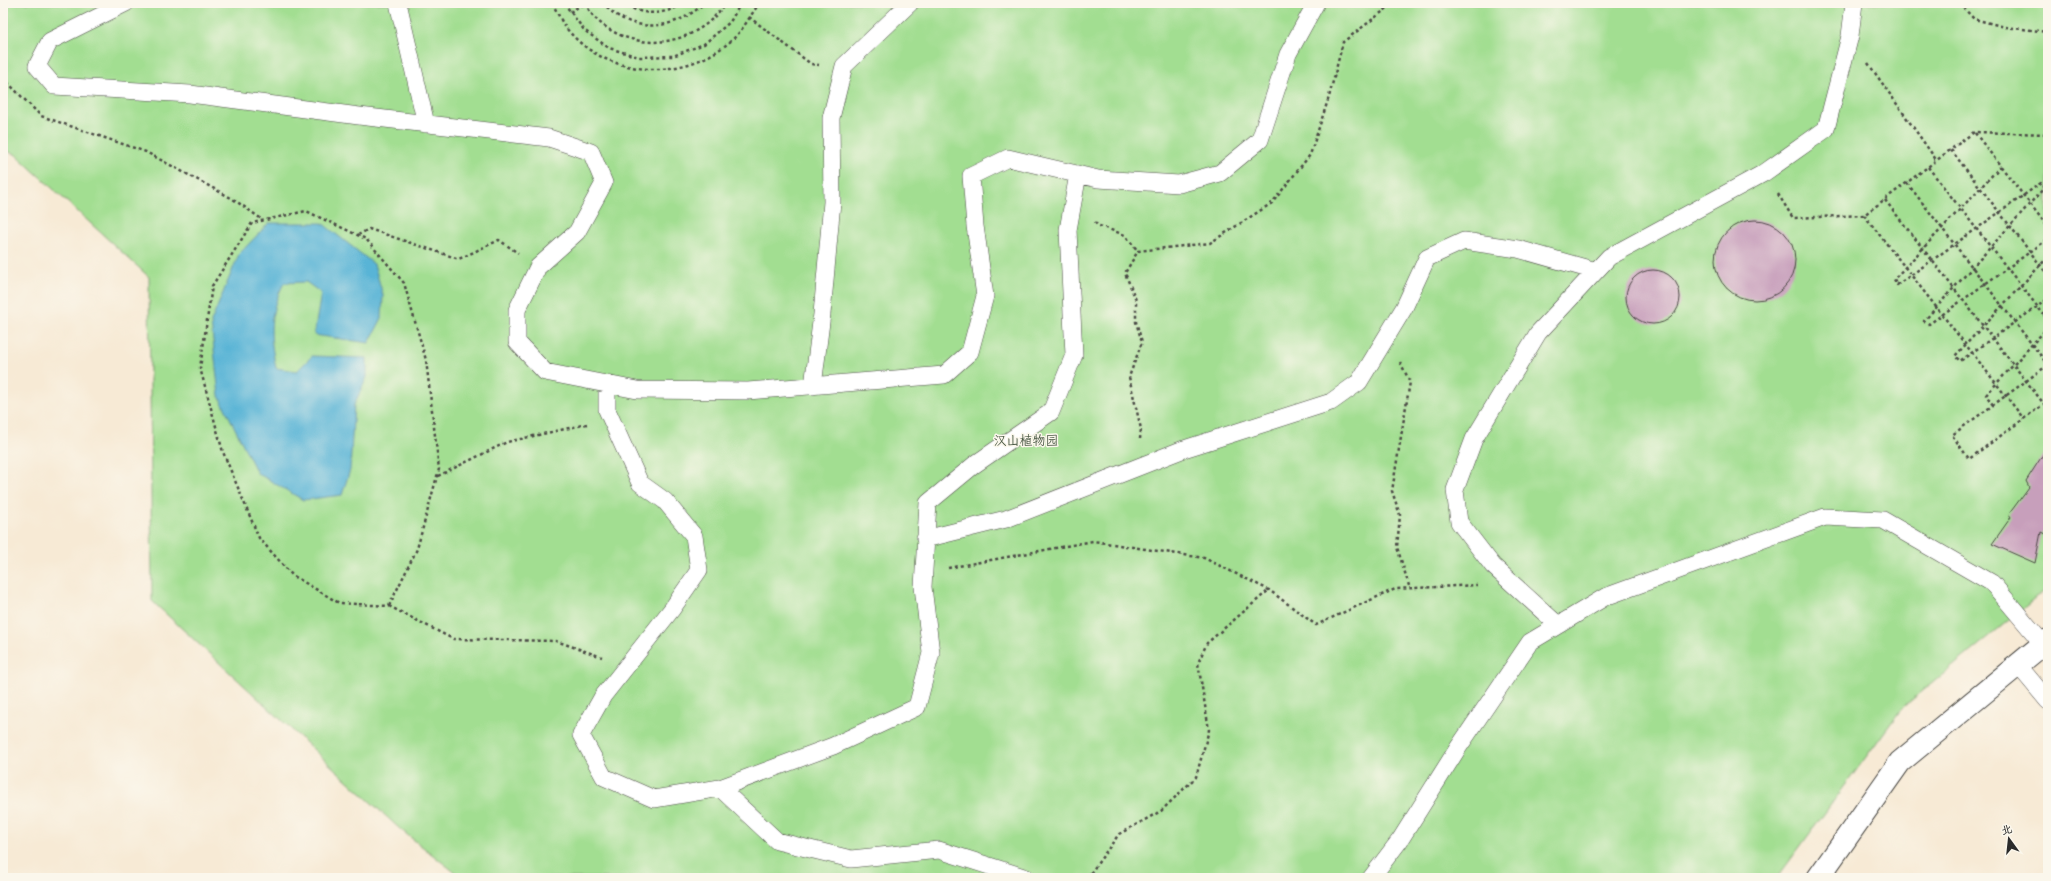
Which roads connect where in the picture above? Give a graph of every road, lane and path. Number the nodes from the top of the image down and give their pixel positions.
1 (126, 3) edge
2 (398, 3) edge
3 (552, 3) edge
4 (564, 3) edge
5 (585, 3) edge
6 (603, 3) edge
7 (622, 3) edge
8 (684, 3) edge
9 (704, 3) edge
10 (725, 3) edge
11 (741, 3) edge
12 (758, 3) edge
13 (910, 3) edge
14 (1316, 3) edge
15 (1394, 3) edge
16 (1854, 3) edge
17 (1920, 3) edge
18 (1925, 3) edge
19 (1959, 3) edge
20 (570, 12) junction
21 (749, 17) junction
22 (2048, 32) edge
23 (1850, 36) junction
24 (844, 66) junction
25 (3, 78) edge
26 (426, 124) junction
27 (1974, 132) junction
28 (2048, 134) edge
29 (1951, 150) junction
30 (1937, 161) junction
31 (2001, 166) junction
32 (1928, 167) junction
33 (1764, 172) junction
34 (1078, 174) junction
35 (1907, 184) junction
36 (1075, 195) junction
37 (1885, 200) junction
38 (1864, 215) junction
39 (264, 220) junction
40 (2048, 227) edge
41 (358, 235) junction
42 (2048, 239) edge
43 (1138, 251) junction
44 (2048, 256) edge
45 (538, 267) junction
46 (1596, 271) junction
47 (2048, 275) edge
48 (2048, 299) edge
49 (2048, 320) edge
50 (2048, 327) edge
51 (1387, 336) junction
52 (2048, 365) edge
53 (607, 384) junction
54 (813, 386) junction
55 (2048, 401) edge
56 (1993, 404) junction
57 (2044, 404) junction
58 (611, 418) junction
59 (2024, 419) junction
60 (1136, 468) junction
61 (437, 476) junction
62 (925, 539) junction
63 (924, 573) junction
64 (1512, 583) junction
65 (1410, 588) junction
66 (1268, 590) junction
67 (389, 606) junction
68 (1558, 625) junction
69 (2045, 642) edge
70 (2018, 665) junction
71 (627, 666) junction
72 (2048, 701) edge
73 (720, 788) junction
74 (1027, 878) edge
75 (1087, 878) edge
76 (1371, 878) edge
77 (1818, 878) edge

1 - 26 lane
2 - 26 lane
3 - 21 path
4 - 20 path
5 - 10 path
5 - 20 path
6 - 9 path
7 - 8 path
11 - 20 path
12 - 21 path
13 - 24 lane
14 - 34 lane
15 - 43 path
16 - 23 lane
17 - 18 path
19 - 22 path
21 - 24 path
23 - 30 path
23 - 33 lane
24 - 54 lane
25 - 39 path
26 - 45 lane
27 - 28 path
27 - 29 path
27 - 31 path
29 - 30 path
29 - 47 path
30 - 32 path
31 - 40 path
31 - 42 path
32 - 35 path
32 - 49 path
33 - 38 path
33 - 46 lane
34 - 36 lane
34 - 54 lane
35 - 37 path
35 - 52 path
36 - 43 path
36 - 62 lane
37 - 38 path
37 - 57 path
38 - 59 path
39 - 41 path
39 - 67 path
41 - 45 path
41 - 61 path
43 - 60 path
44 - 48 path
45 - 53 lane
46 - 51 lane
46 - 64 lane
50 - 56 path
51 - 60 lane
51 - 65 path
52 - 56 path
53 - 54 lane
53 - 58 lane
55 - 57 path
56 - 59 path
57 - 59 path
58 - 61 path
58 - 71 lane
60 - 62 lane
61 - 67 path
62 - 63 lane
63 - 66 path
63 - 73 lane
64 - 65 path
64 - 68 lane
65 - 66 path
66 - 75 path
67 - 71 path
68 - 69 lane
68 - 76 lane
69 - 70 street
70 - 72 lane
70 - 77 street
71 - 73 lane
73 - 74 lane

